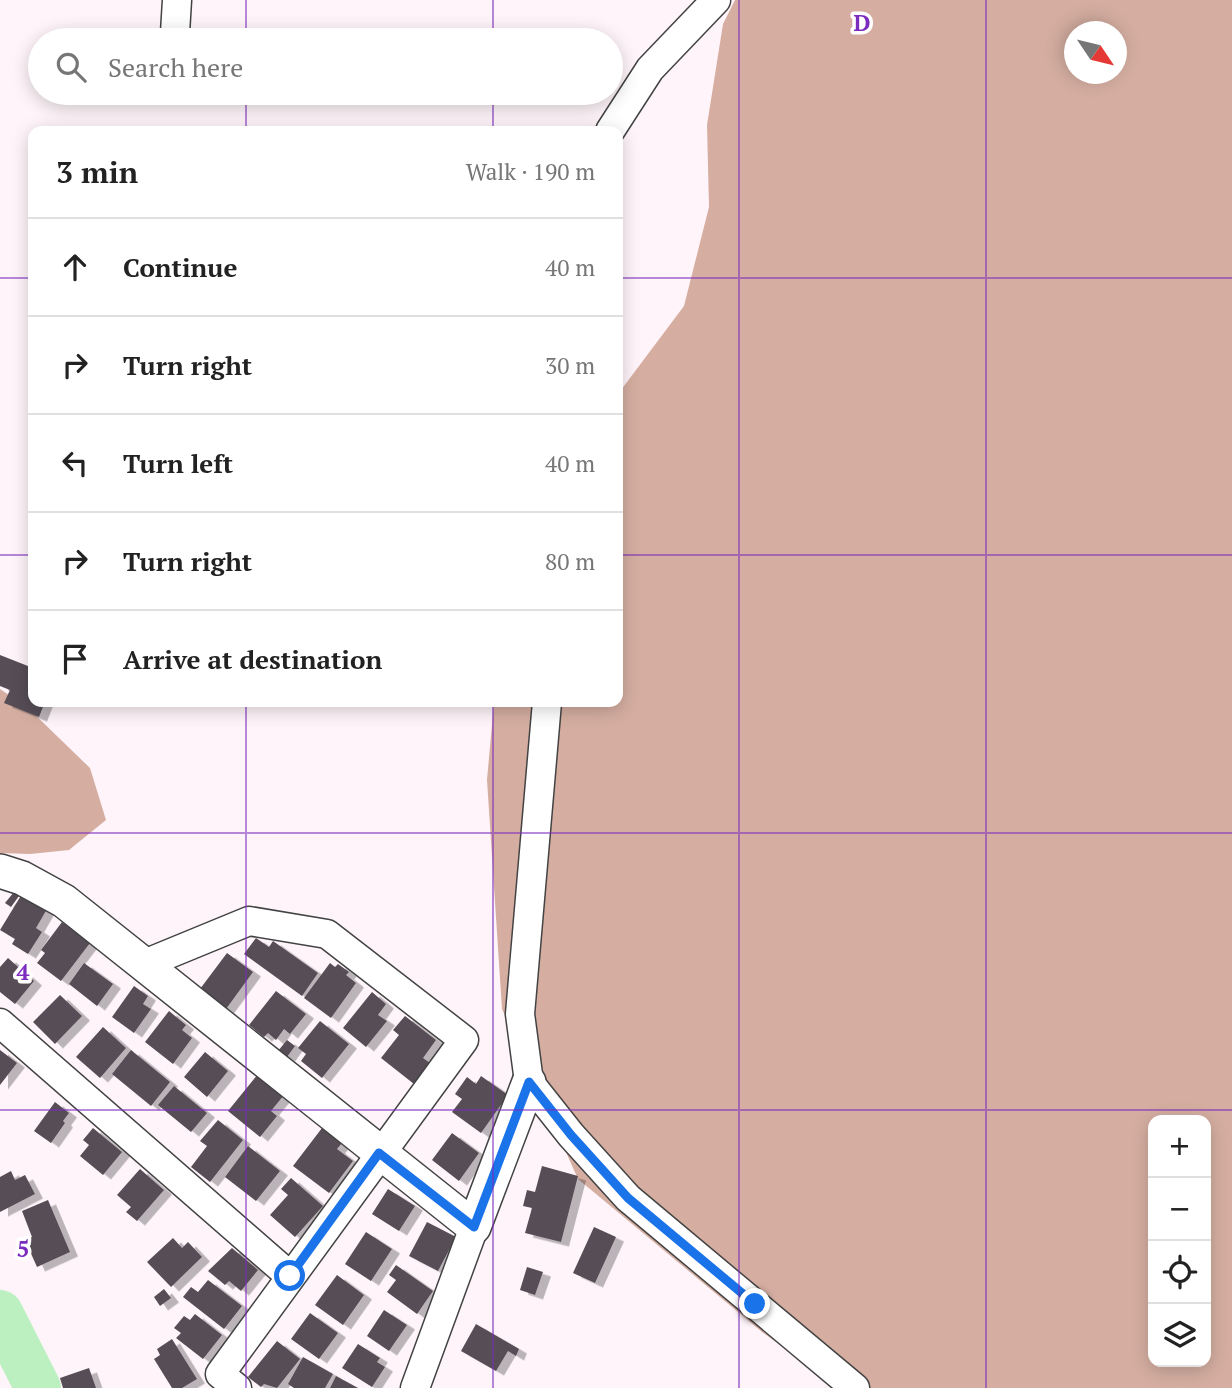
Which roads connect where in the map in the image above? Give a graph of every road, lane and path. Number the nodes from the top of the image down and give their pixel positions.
1 (177, 0) edge
2 (716, 0) edge
3 (175, 28) edge
4 (613, 126) edge
5 (547, 707) edge
6 (0, 871) edge
7 (142, 965) junction
8 (0, 1023) edge
9 (529, 1082) junction
10 (379, 1153) junction
11 (474, 1227) junction
12 (290, 1276) junction
13 (237, 1388) edge
14 (415, 1388) edge
15 (855, 1388) edge

1 - 3 street
2 - 4 street
5 - 9 street
6 - 7 street
7 - 10 street
7 - 10 street
8 - 12 street
9 - 11 street
9 - 15 street
10 - 11 street
10 - 12 street
11 - 14 street
12 - 13 street

